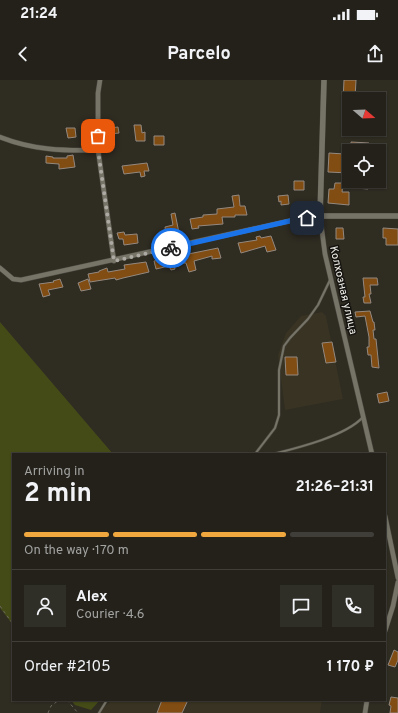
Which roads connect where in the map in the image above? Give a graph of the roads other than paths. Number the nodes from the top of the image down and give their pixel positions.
1 (100, 80) edge
2 (324, 80) edge
3 (0, 137) edge
4 (98, 150) junction
5 (320, 216) junction
6 (398, 216) edge
7 (114, 261) junction
8 (0, 268) edge
9 (331, 279) junction
10 (364, 416) junction
11 (257, 453) edge
12 (276, 453) edge
13 (372, 453) edge
14 (386, 521) edge
15 (398, 578) edge
16 (398, 582) edge
17 (386, 628) edge
18 (106, 701) edge
19 (367, 701) edge
20 (100, 713) edge
21 (365, 713) edge

1 - 4 street
2 - 5 street, Колхозная улица
3 - 4 street
4 - 7 street
5 - 6 street
5 - 7 street
5 - 9 street, Колхозная улица
7 - 8 street
9 - 10 street, Колхозная улица
9 - 11 lane
10 - 12 lane
10 - 13 street, Колхозная улица
14 - 15 street
16 - 17 street
18 - 20 lane
19 - 21 street

